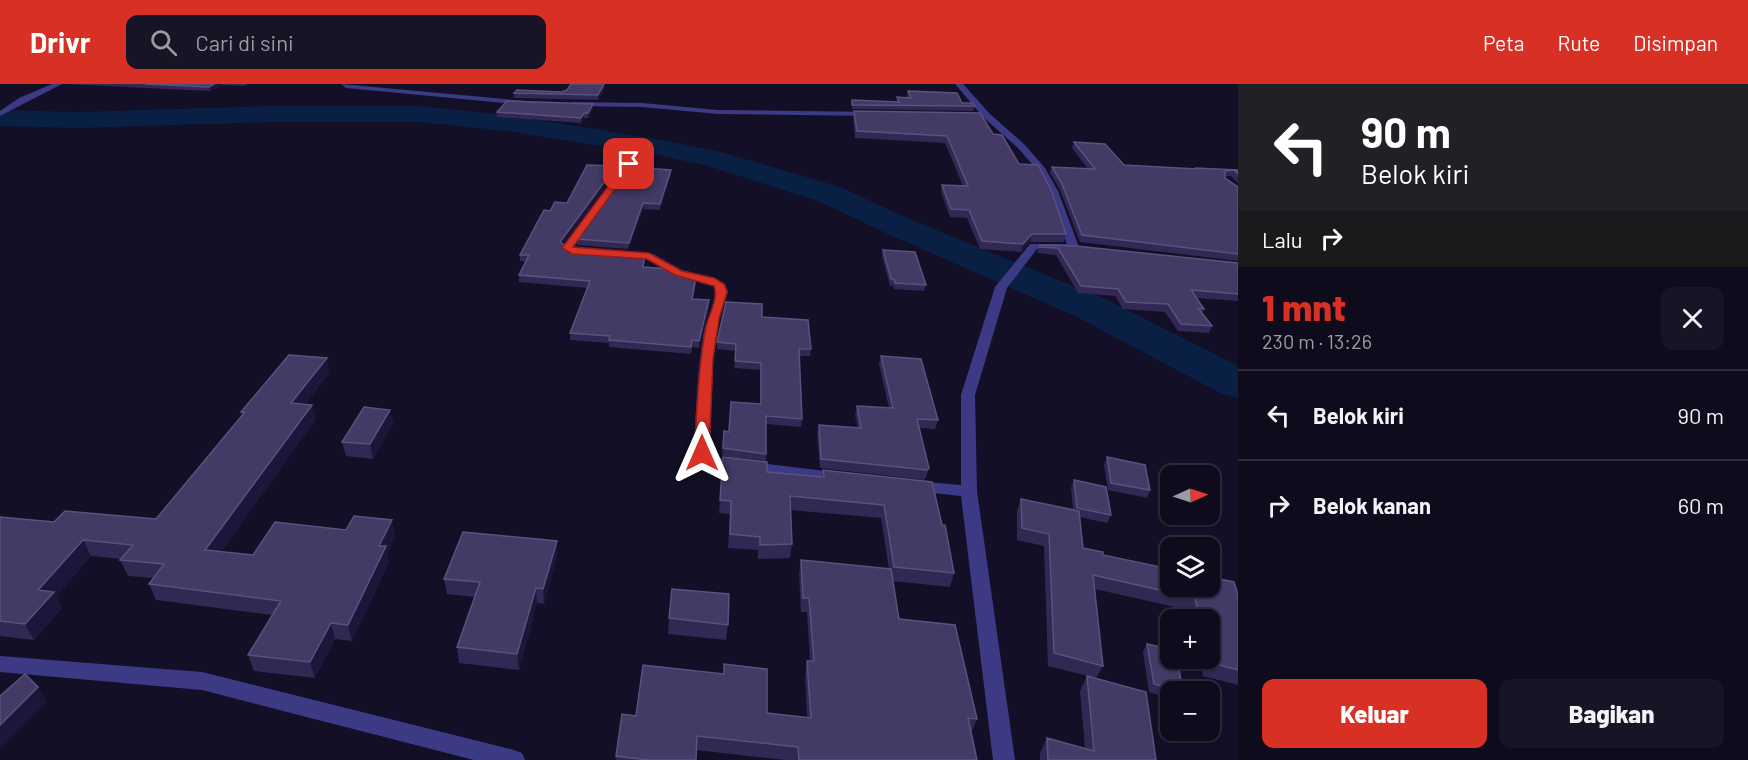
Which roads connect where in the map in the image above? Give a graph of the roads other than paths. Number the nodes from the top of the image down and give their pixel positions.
1 (58, 84) edge
2 (345, 84) edge
3 (959, 84) edge
4 (534, 103) edge
5 (569, 104) edge
6 (1, 113) edge
7 (879, 115) edge
8 (974, 115) edge
9 (986, 115) junction
10 (629, 164) dead end
11 (859, 480) edge
12 (903, 485) edge
13 (969, 491) junction
14 (0, 664) edge
15 (514, 760) edge
16 (1004, 760) edge

1 - 6 street
2 - 4 street
3 - 9 street
5 - 7 street
8 - 9 street
9 - 13 street
10 - 11 street
12 - 13 street
13 - 16 street
14 - 15 street

